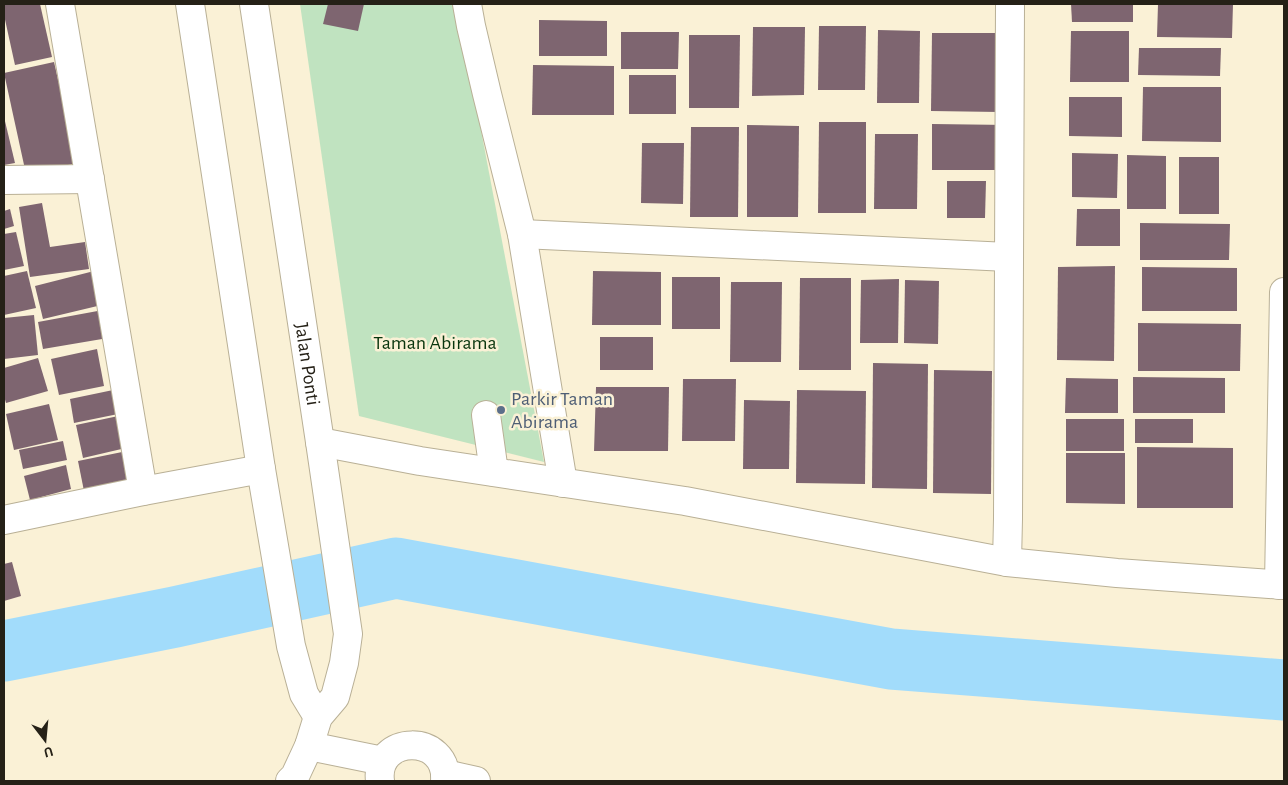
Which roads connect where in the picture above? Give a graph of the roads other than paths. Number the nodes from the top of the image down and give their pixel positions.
1 (60, 4) edge
2 (190, 4) edge
3 (254, 4) edge
4 (467, 4) edge
5 (1010, 4) edge
6 (90, 179) junction
7 (4, 180) edge
8 (522, 234) junction
9 (1008, 256) junction
10 (1284, 292) edge
11 (486, 415) dead end
12 (320, 442) junction
13 (261, 469) junction
14 (494, 472) junction
15 (563, 483) junction
16 (143, 491) junction
17 (4, 517) edge
18 (1006, 562) junction
19 (1282, 585) edge
20 (318, 717) junction
21 (309, 746) junction
22 (381, 771) edge
23 (445, 778) edge
24 (294, 780) edge
25 (476, 781) edge

1 - 6 street
2 - 13 street
3 - 12 street, Jalan Ponti
4 - 8 street
5 - 9 street
6 - 7 street
6 - 16 street
8 - 9 street
8 - 15 street
9 - 18 street
10 - 19 street
11 - 14 street
12 - 14 street
12 - 20 street, Jalan Ponti
13 - 16 street
13 - 20 street
14 - 15 street
15 - 18 street
16 - 17 street
18 - 19 street
20 - 21 street, Jalan Ponti
21 - 22 street
21 - 24 street, Jalan Ponti
22 - 23 street
23 - 25 street

